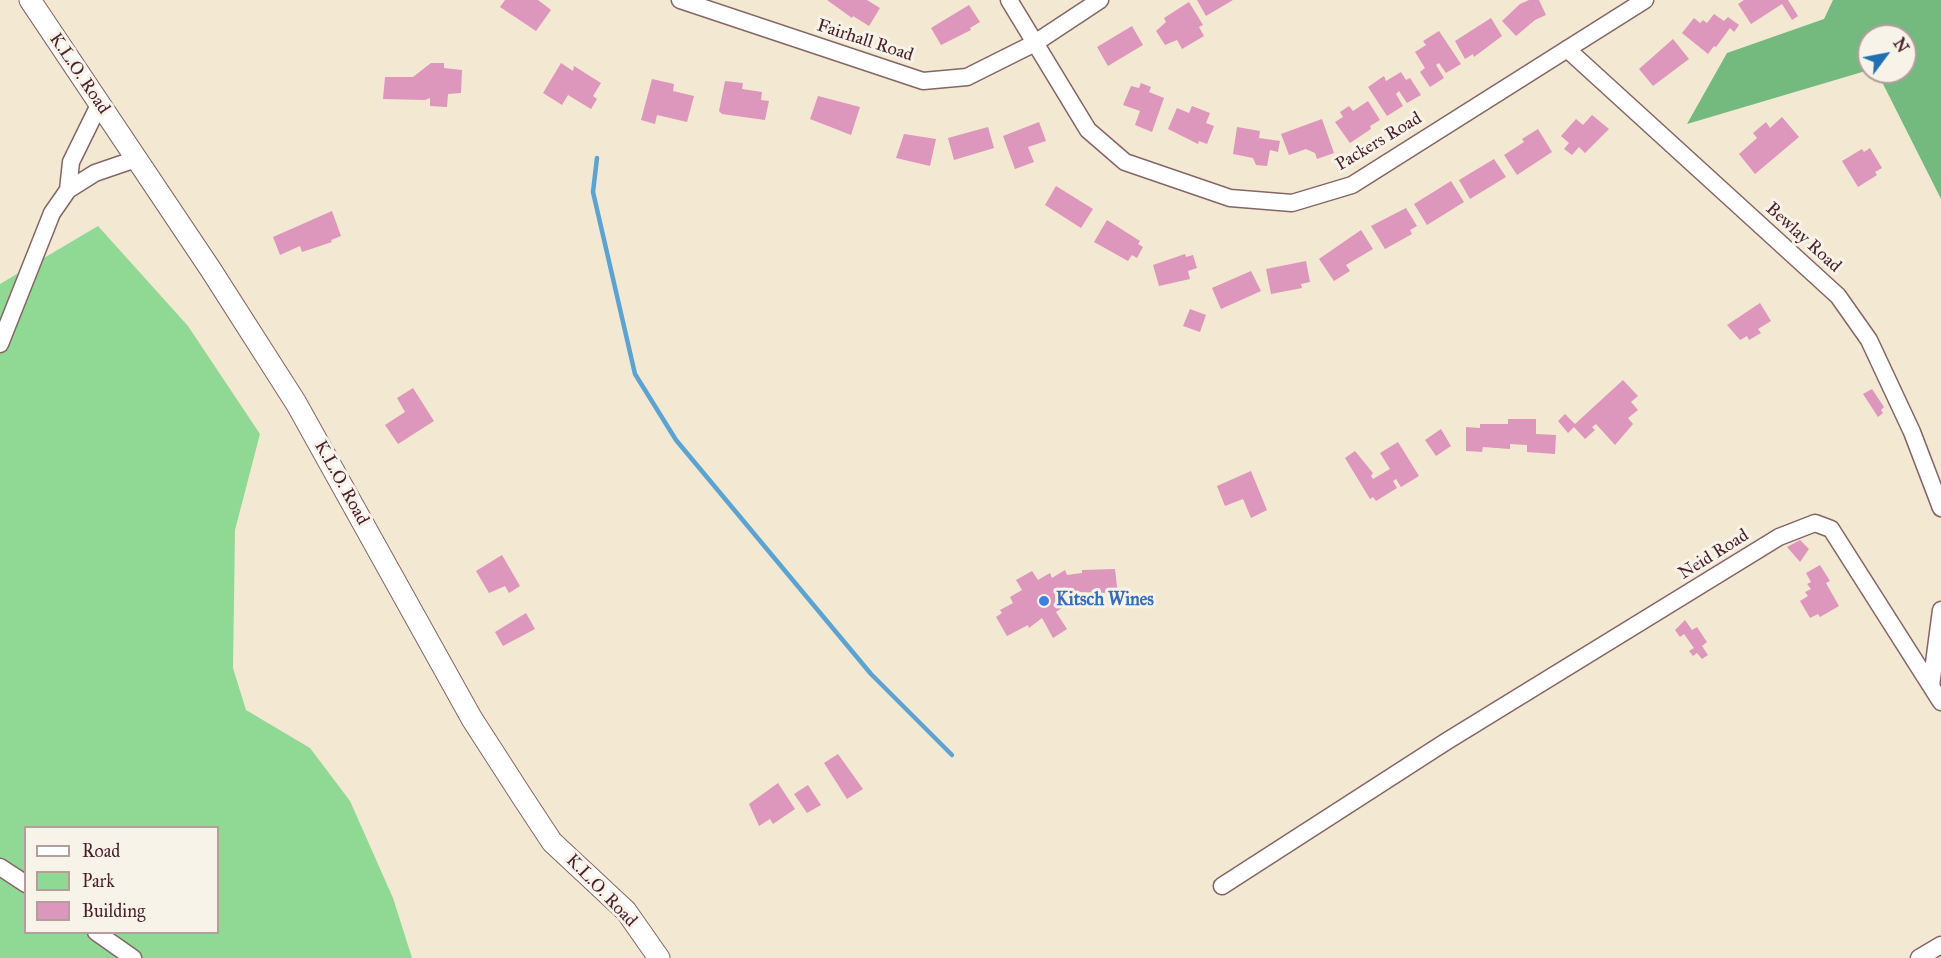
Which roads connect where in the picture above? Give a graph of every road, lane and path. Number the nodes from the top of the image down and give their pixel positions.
1 (30, 0) edge
2 (680, 0) edge
3 (1009, 0) edge
4 (1100, 0) edge
5 (1645, 0) edge
6 (1035, 43) junction
7 (1567, 49) junction
8 (99, 105) junction
9 (136, 159) junction
10 (68, 190) junction
11 (0, 344) edge
12 (1941, 508) edge
13 (1941, 610) edge
14 (1931, 686) junction
15 (1941, 702) edge
16 (0, 867) edge
17 (24, 883) edge
18 (1222, 886) dead end
19 (97, 934) edge
20 (1941, 945) edge
21 (133, 958) edge
22 (658, 958) edge
23 (1919, 958) edge

1 - 8 main road, K.L.O. Road
2 - 6 street, Fairhall Road
3 - 6 street, Packers Road
4 - 6 street, Fairhall Road
5 - 7 street, Packers Road
6 - 7 street, Packers Road
7 - 12 street, Bewlay Road
8 - 9 main road, K.L.O. Road
8 - 10 street
9 - 10 street
9 - 22 main road, K.L.O. Road
10 - 11 street
13 - 14 street
14 - 15 street, Neid Road
14 - 18 street, Neid Road
16 - 17 street
19 - 21 street
20 - 23 street

